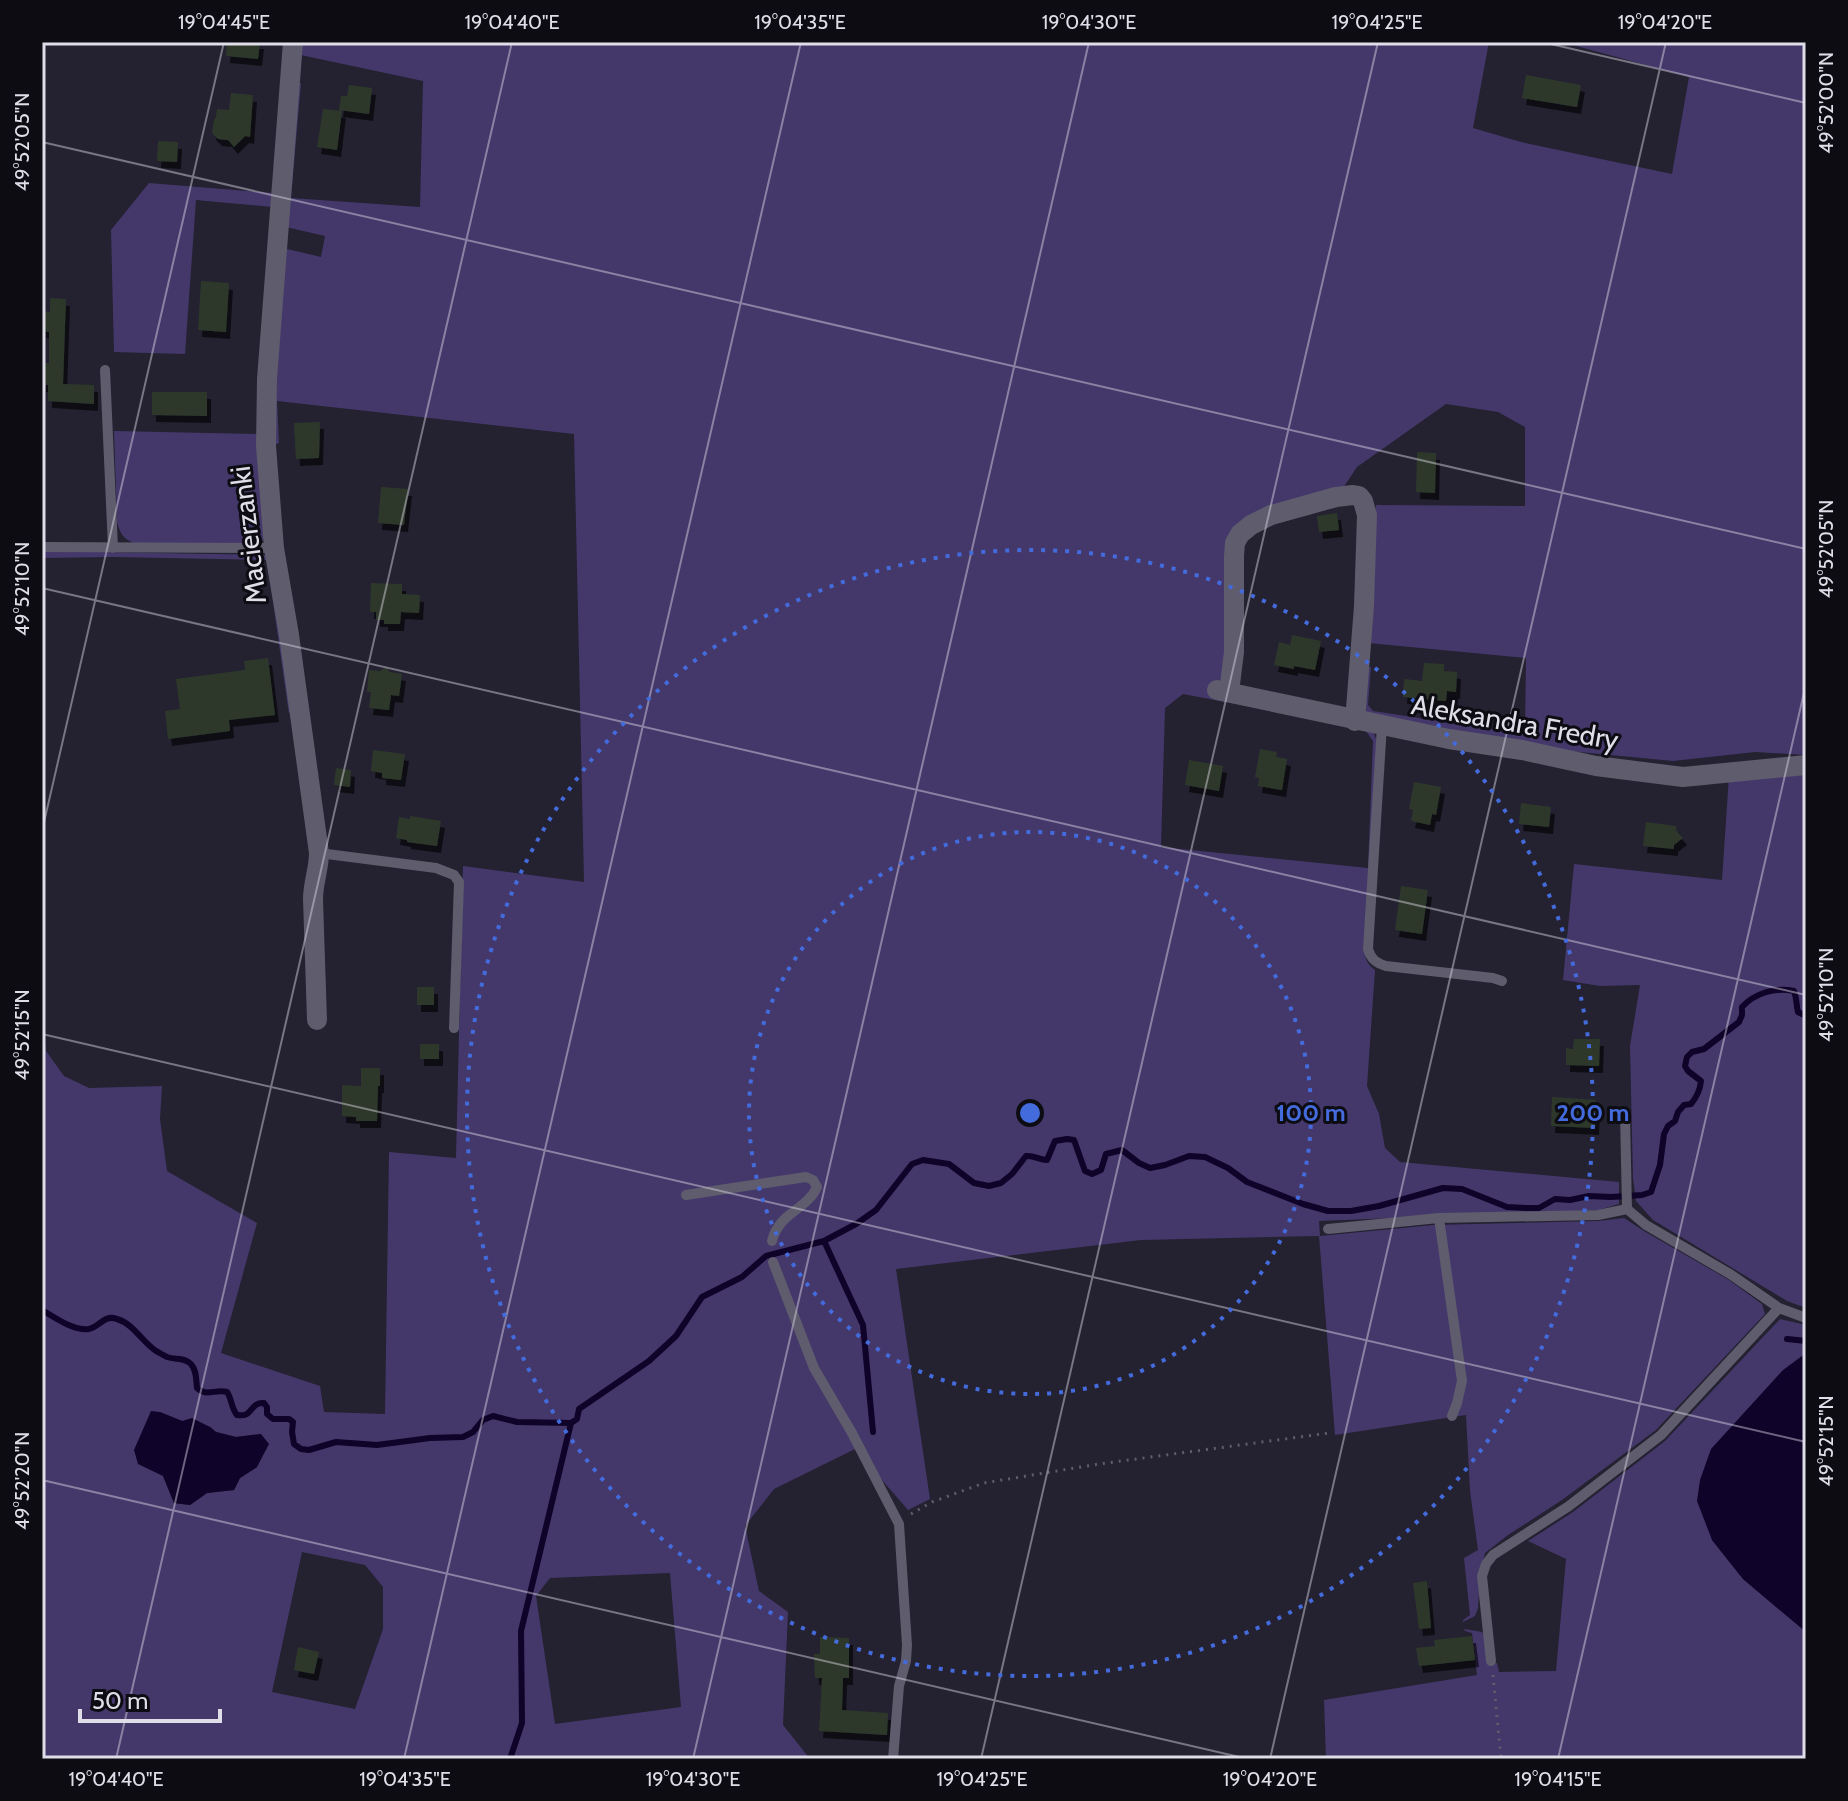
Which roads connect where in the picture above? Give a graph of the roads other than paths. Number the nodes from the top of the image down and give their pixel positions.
1 (293, 42) edge
2 (105, 370) dead end
3 (42, 547) edge
4 (113, 548) junction
5 (274, 548) junction
6 (1355, 721) junction
7 (1382, 725) junction
8 (1806, 765) edge
9 (319, 853) junction
10 (1502, 981) dead end
11 (317, 1020) dead end
12 (454, 1028) dead end
13 (1625, 1114) dead end
14 (686, 1195) dead end
15 (1627, 1204) junction
16 (1439, 1218) junction
17 (1328, 1229) dead end
18 (772, 1241) dead end
19 (773, 1262) dead end
20 (1779, 1308) junction
21 (1806, 1318) edge
22 (1452, 1416) dead end
23 (1491, 1661) road end
24 (893, 1759) edge

1 - 5 street, Macierzanki
2 - 4 lane
3 - 4 lane
4 - 5 lane
5 - 9 street, Macierzanki
6 - 6 street, Aleksandra Fredry
6 - 7 street, Aleksandra Fredry
7 - 8 street, Aleksandra Fredry
7 - 10 lane
9 - 11 street, Macierzanki
9 - 12 lane
13 - 15 lane
14 - 18 lane
15 - 16 lane
15 - 20 lane
16 - 17 lane
16 - 22 lane
19 - 24 lane
20 - 21 lane
20 - 23 lane

